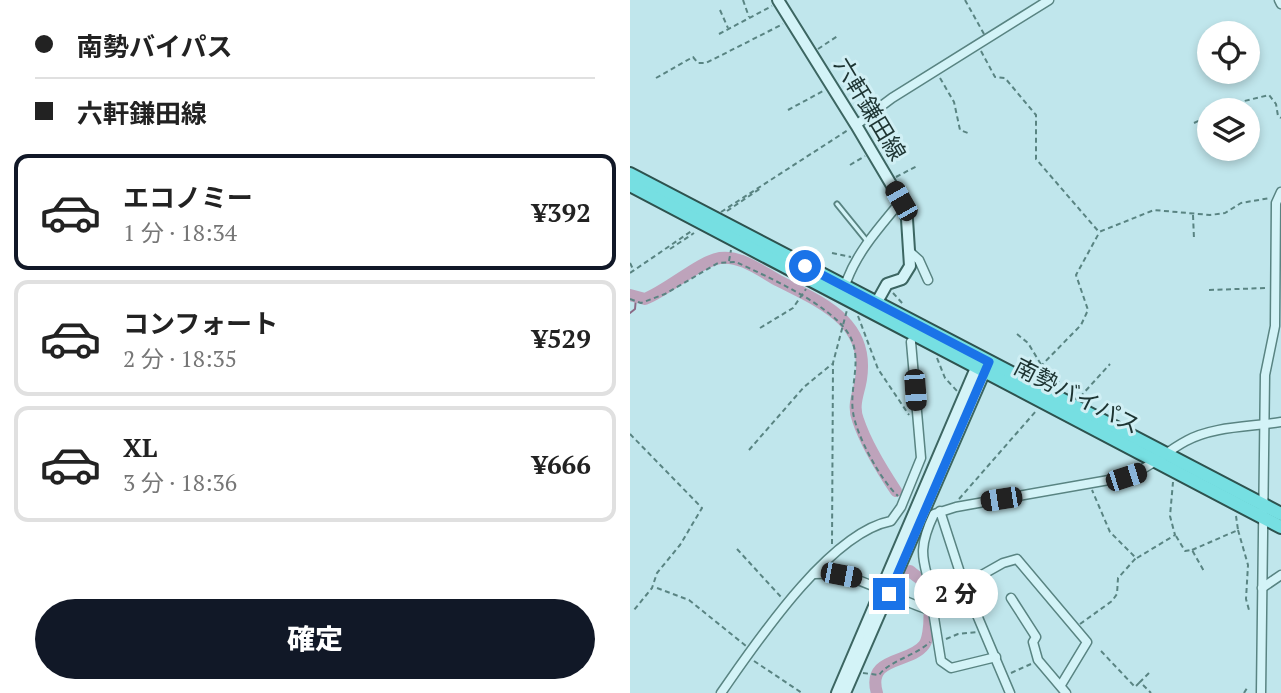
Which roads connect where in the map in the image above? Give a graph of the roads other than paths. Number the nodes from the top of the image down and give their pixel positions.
1 (1049, 0) edge
2 (778, 1) edge
3 (856, 125) junction
4 (630, 174) edge
5 (630, 186) edge
6 (1279, 195) edge
7 (901, 201) junction
8 (836, 204) dead end
9 (867, 241) junction
10 (909, 251) junction
11 (847, 280) dead end
12 (928, 281) dead end
13 (869, 310) junction
14 (911, 342) dead end
15 (983, 365) junction
16 (1281, 422) edge
17 (1265, 425) junction
18 (1166, 454) junction
19 (1154, 460) junction
20 (940, 511) junction
21 (1262, 511) junction
22 (1281, 514) edge
23 (1281, 527) edge
24 (814, 574) junction
25 (1281, 575) edge
26 (964, 585) junction
27 (1262, 589) junction
28 (885, 591) junction
29 (1011, 598) dead end
30 (933, 610) junction
31 (996, 657) junction
32 (1064, 689) edge
33 (721, 693) edge
34 (837, 693) edge
35 (845, 693) edge
36 (1010, 693) edge
37 (1261, 693) edge

1 - 3 street
2 - 3 main road, 六軒鎌田線
3 - 7 main road, 六軒鎌田線
4 - 13 highway, 南勢バイパス
5 - 13 highway, 南勢バイパス
6 - 17 street
7 - 9 street
7 - 10 main road, 六軒鎌田線
8 - 9 lane
9 - 11 street
10 - 12 street
10 - 13 main road, 六軒鎌田線
13 - 15 highway, 南勢バイパス
14 - 24 street
15 - 18 highway, 南勢バイパス
15 - 19 highway, 南勢バイパス
15 - 28 main road
16 - 17 street
17 - 18 street
17 - 21 street
18 - 19 street
18 - 21 highway, 南勢バイパス
19 - 20 street
19 - 21 highway, 南勢バイパス
20 - 26 street
20 - 30 street
21 - 22 highway, 南勢バイパス
21 - 23 highway, 南勢バイパス
21 - 27 street
24 - 28 street
24 - 33 street
25 - 27 street
26 - 31 street
26 - 32 street
27 - 37 street
28 - 30 street
28 - 34 main road
28 - 35 main road
29 - 32 street
30 - 31 street
31 - 36 street

